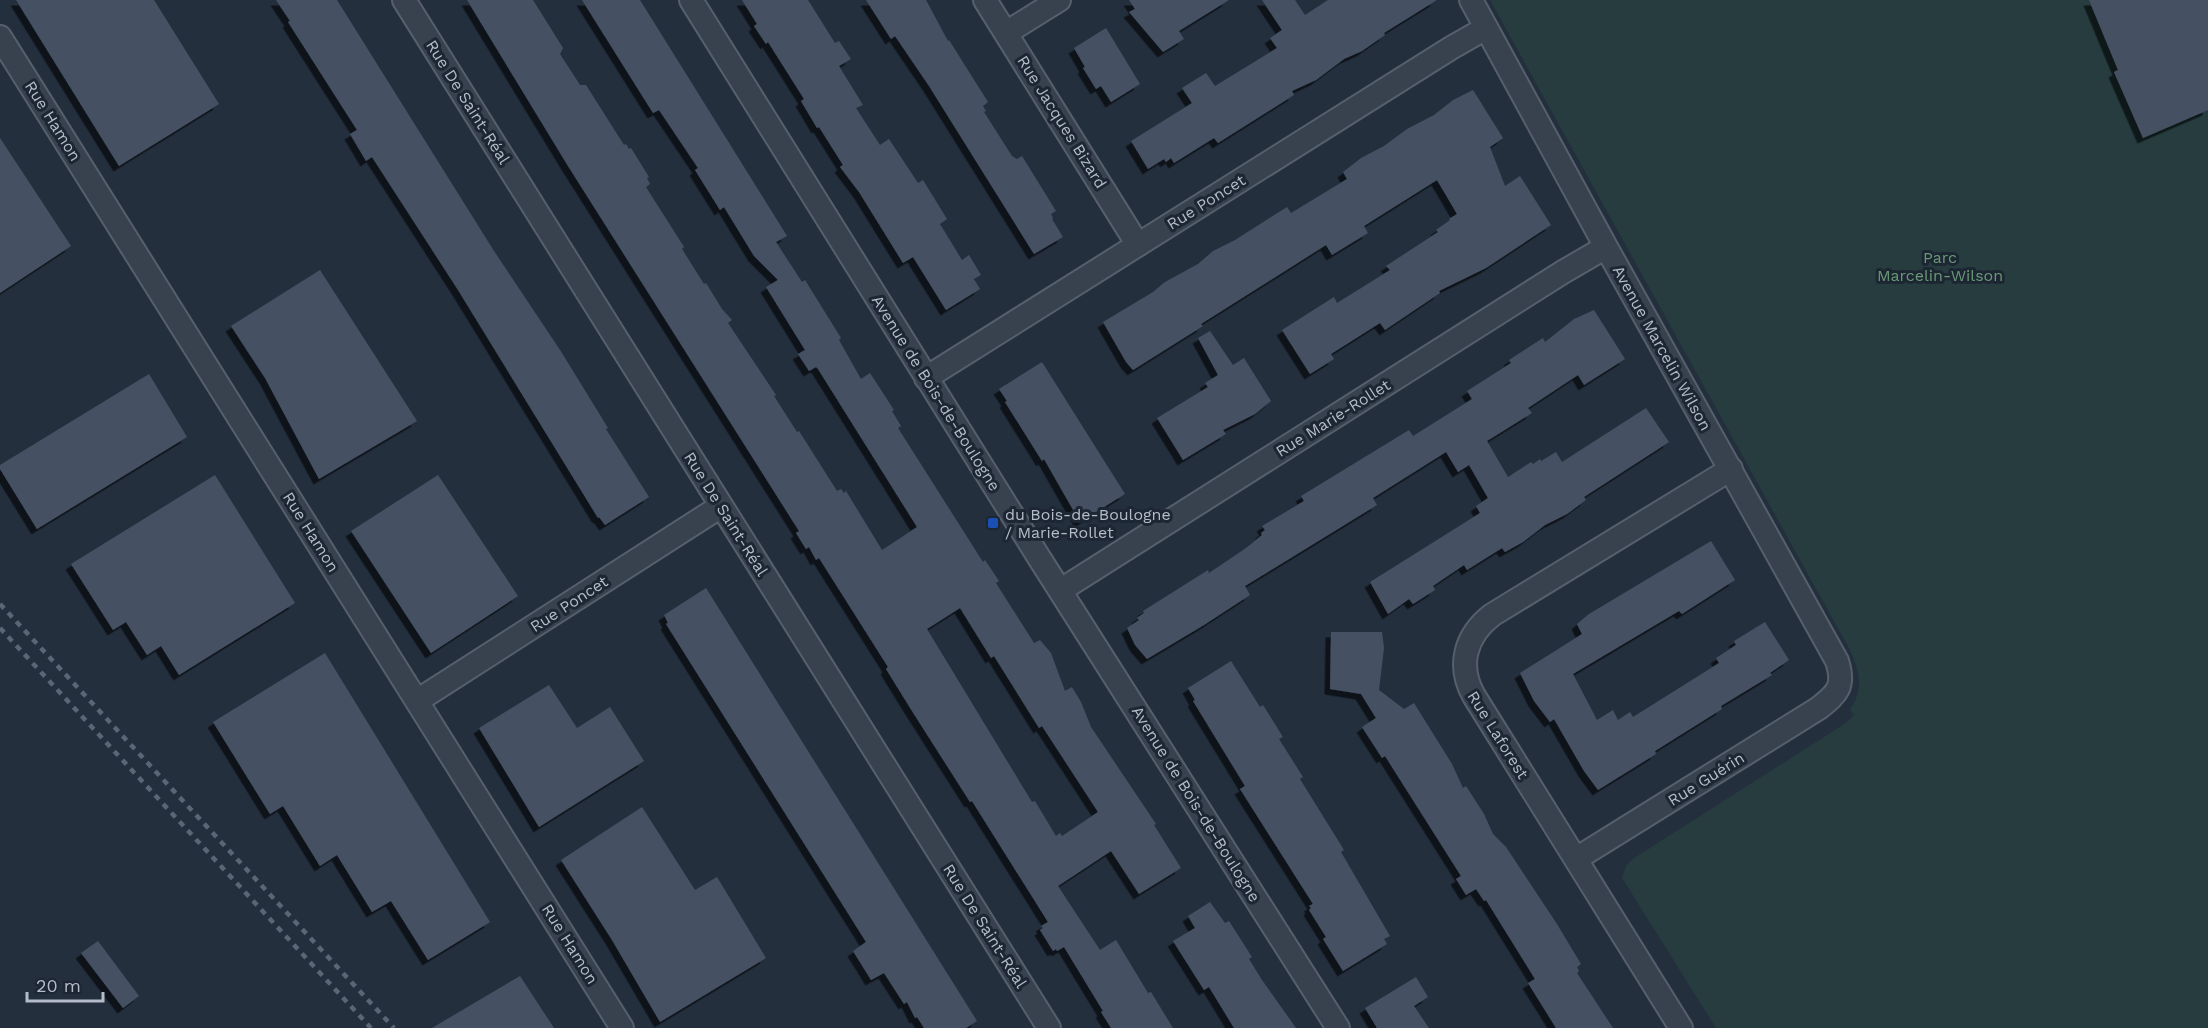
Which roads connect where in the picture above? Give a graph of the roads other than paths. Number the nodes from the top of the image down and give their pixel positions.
1 (404, 0) edge
2 (691, 0) edge
3 (985, 0) edge
4 (1059, 0) edge
5 (1471, 0) edge
6 (1486, 28) junction
7 (1006, 33) junction
8 (0, 37) edge
9 (1138, 245) junction
10 (1606, 247) junction
11 (926, 378) junction
12 (1731, 469) junction
13 (722, 506) junction
14 (1060, 590) junction
15 (1834, 697) joint
16 (417, 701) junction
17 (1576, 860) junction
18 (622, 1028) edge
19 (1049, 1028) edge
20 (1338, 1028) edge
21 (1681, 1028) edge

1 - 13 street, Rue De Saint-Réal
2 - 11 street, Avenue de Bois-de-Boulogne
3 - 7 street, Rue Jacques Bizard
4 - 7 street
5 - 6 street, Avenue Marcelin Wilson
6 - 9 street, Rue Poncet
6 - 10 street, Avenue Marcelin Wilson
7 - 9 street, Rue Jacques Bizard
8 - 16 street, Rue Hamon
9 - 11 street, Rue Poncet
10 - 12 street, Avenue Marcelin Wilson
10 - 14 street, Rue Marie-Rollet
11 - 14 street, Avenue de Bois-de-Boulogne
12 - 15 street, Avenue Marcelin Wilson
12 - 17 street, Rue Laforest
13 - 16 street, Rue Poncet
13 - 19 street, Rue De Saint-Réal
14 - 20 street, Avenue de Bois-de-Boulogne
15 - 17 street, Rue Guérin
16 - 18 street, Rue Hamon
17 - 21 street, Rue Laforest

